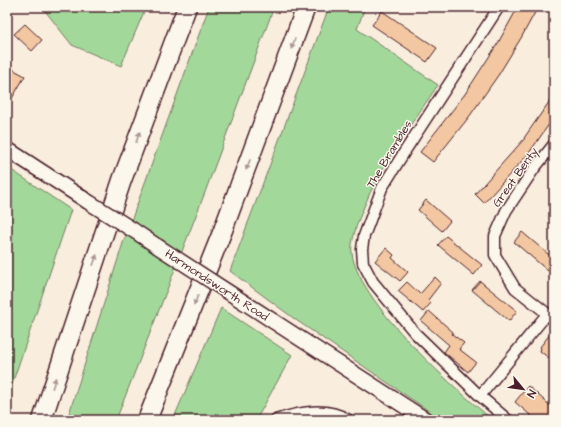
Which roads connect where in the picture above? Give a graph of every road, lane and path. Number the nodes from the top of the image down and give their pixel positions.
1 (187, 7) edge
2 (306, 7) edge
3 (499, 7) edge
4 (554, 144) edge
5 (7, 149) edge
6 (550, 317) edge
7 (480, 396) junction
8 (42, 420) edge
9 (147, 420) edge
10 (276, 420) edge
11 (348, 420) edge
12 (426, 420) edge
13 (508, 420) edge

8 -> 1 highway
2 -> 9 highway
3 - 7 street, The Brambles
4 - 6 street, Great Benty
5 - 12 street, Harmondsworth Road, bridge
6 - 7 street
7 - 13 street, The Brambles
10 - 11 street

